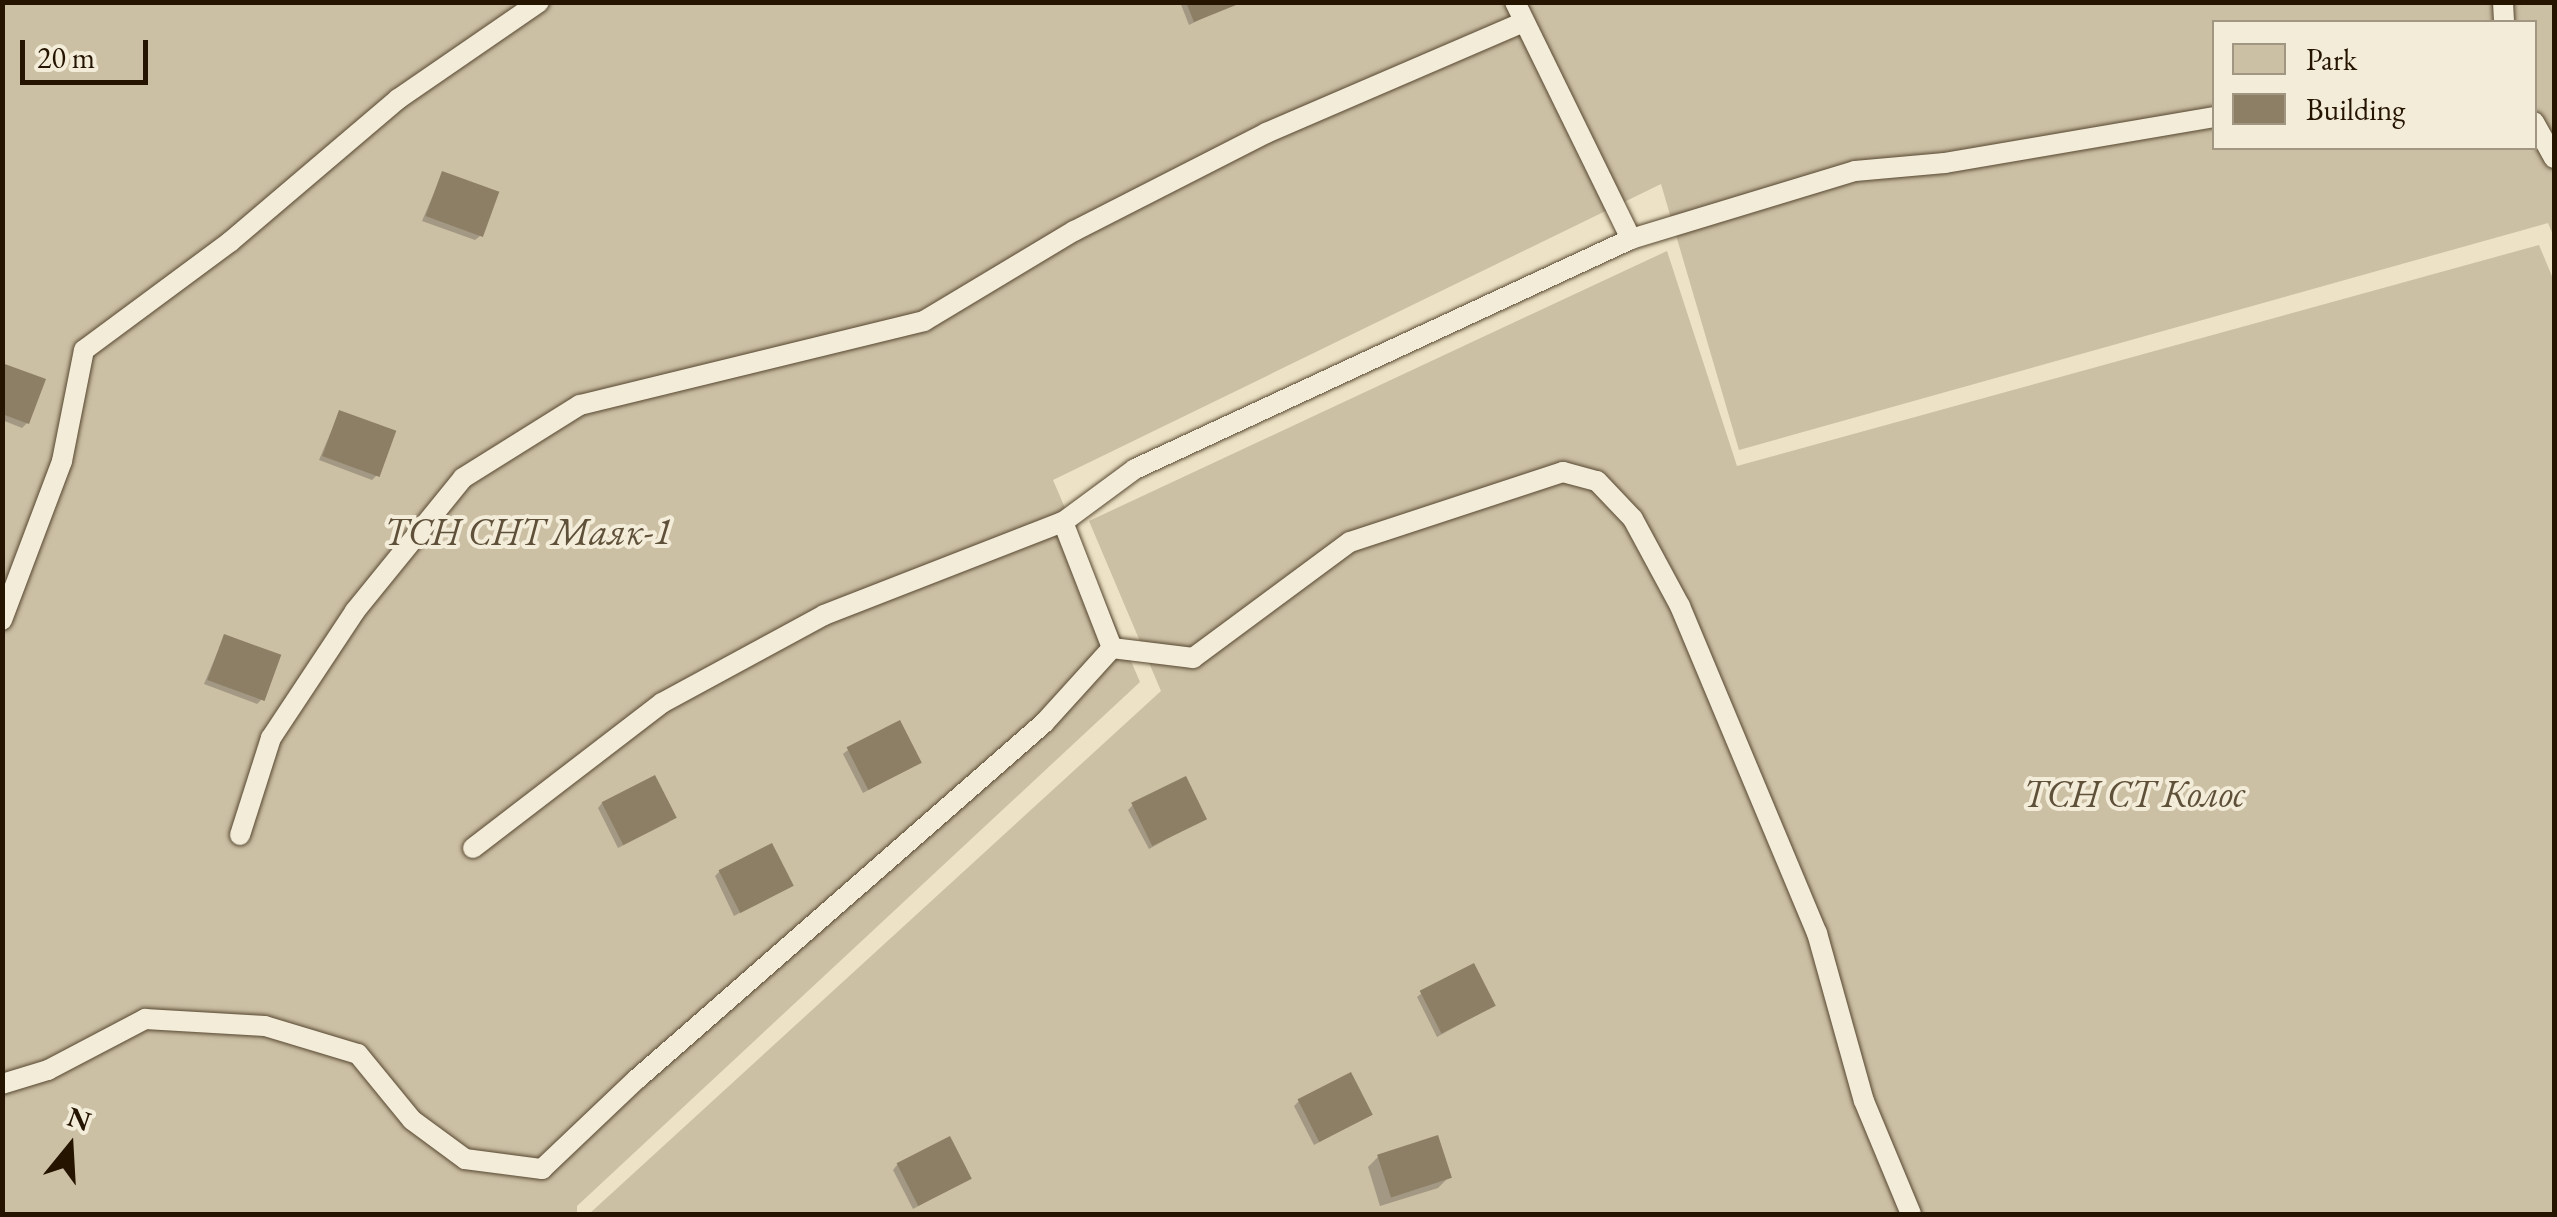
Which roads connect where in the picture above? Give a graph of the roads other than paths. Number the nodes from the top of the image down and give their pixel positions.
1 (539, 2) edge
2 (1519, 12) edge
3 (2212, 118) edge
4 (2537, 127) edge
5 (2554, 158) edge
6 (1630, 239) junction
7 (1063, 522) junction
8 (2, 620) edge
9 (1112, 648) junction
10 (240, 835) dead end
11 (473, 848) dead end
12 (2, 1084) edge
13 (1912, 1214) edge

1 - 8 lane
2 - 6 lane
2 - 10 lane
3 - 6 lane
4 - 5 lane
6 - 7 lane
7 - 9 lane
7 - 11 lane
9 - 12 lane
9 - 13 lane

